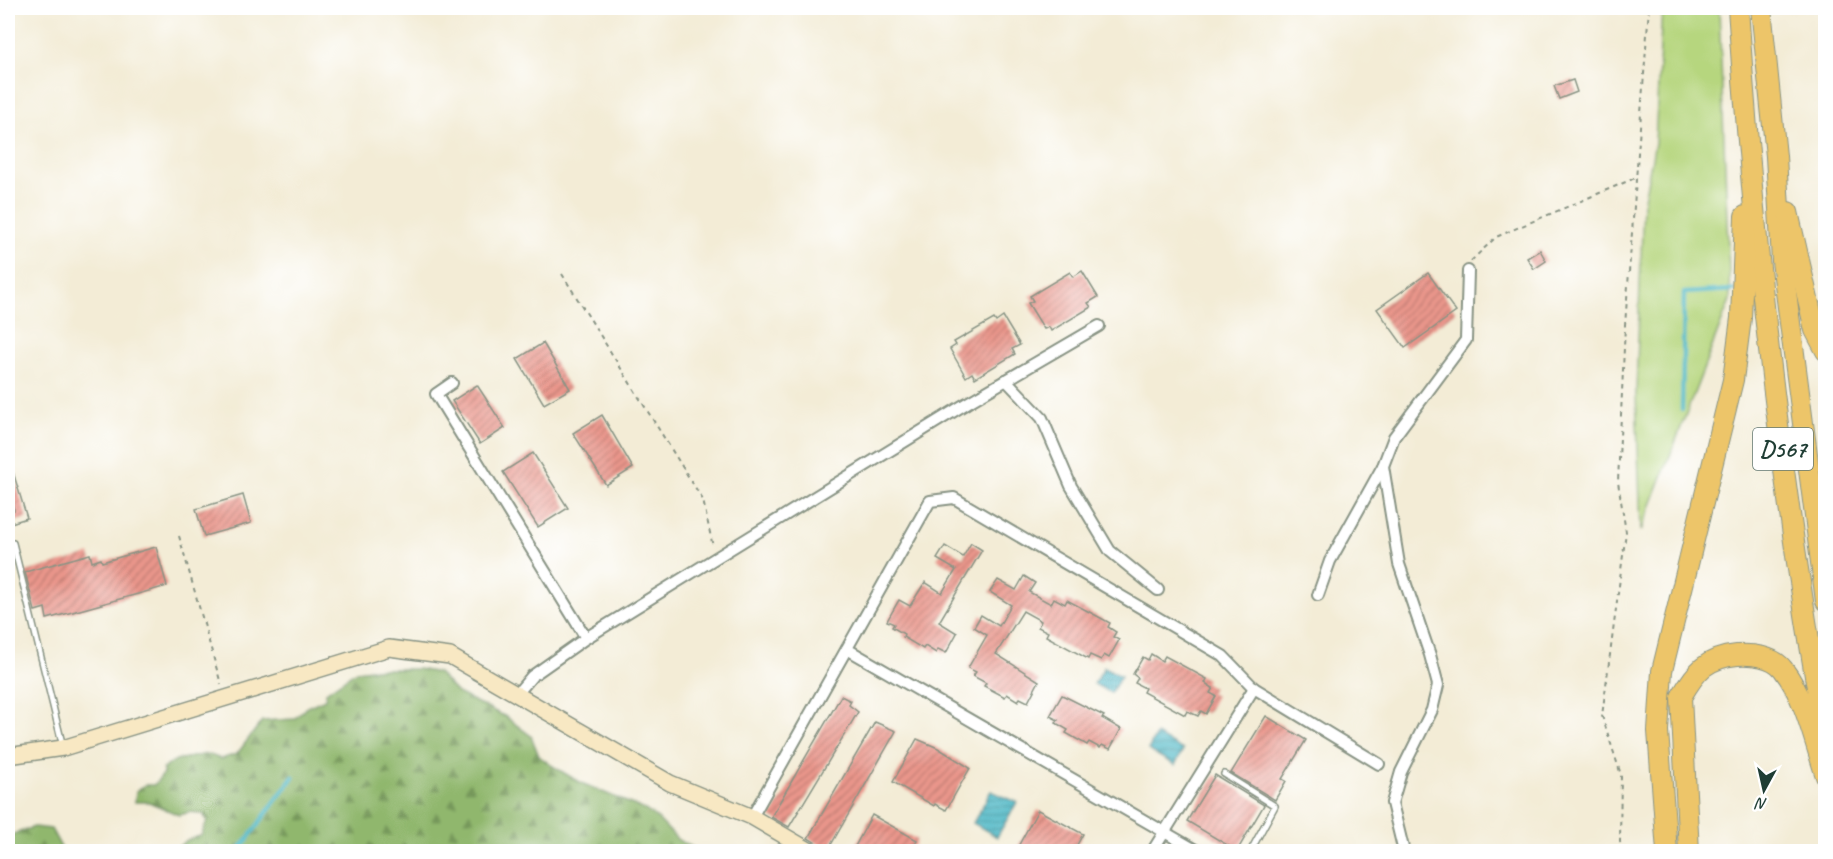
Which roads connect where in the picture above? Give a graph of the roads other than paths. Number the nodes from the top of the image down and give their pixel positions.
1 (1738, 8) edge
2 (1761, 8) edge
3 (1748, 156) junction
4 (1776, 156) junction
5 (1468, 271) road end
6 (1099, 326) dead end
7 (1826, 351) edge
8 (1005, 380) junction
9 (452, 382) dead end
10 (1383, 466) junction
11 (14, 543) dead end
12 (1158, 590) dead end
13 (1318, 596) dead end
14 (1826, 601) edge
15 (586, 638) junction
16 (847, 649) junction
17 (1254, 688) junction
18 (516, 695) junction
19 (1826, 741) edge
20 (63, 748) junction
21 (8, 756) edge
22 (1379, 764) dead end
23 (1224, 774) dead end
24 (1826, 776) edge
25 (752, 817) junction
26 (1164, 831) junction
27 (812, 852) edge
28 (1152, 852) edge
29 (1199, 852) edge
30 (1250, 852) edge
31 (1404, 852) edge
32 (1667, 852) edge
33 (1689, 852) edge

1 - 3 highway, D567
2 - 4 highway, D567
3 - 19 highway, D567
3 - 32 highway
4 - 7 highway
4 - 14 highway, D567
5 - 10 street
6 - 8 street
8 - 12 street
8 - 15 street
9 - 15 street
10 - 13 street
10 - 31 street
11 - 20 lane
15 - 18 street
16 - 17 street
16 - 25 street
16 - 26 street
17 - 22 street
17 - 26 street
18 - 20 street
18 - 25 street
20 - 21 street
23 - 30 lane
24 - 33 highway
25 - 27 street
26 - 28 street
26 - 29 street

